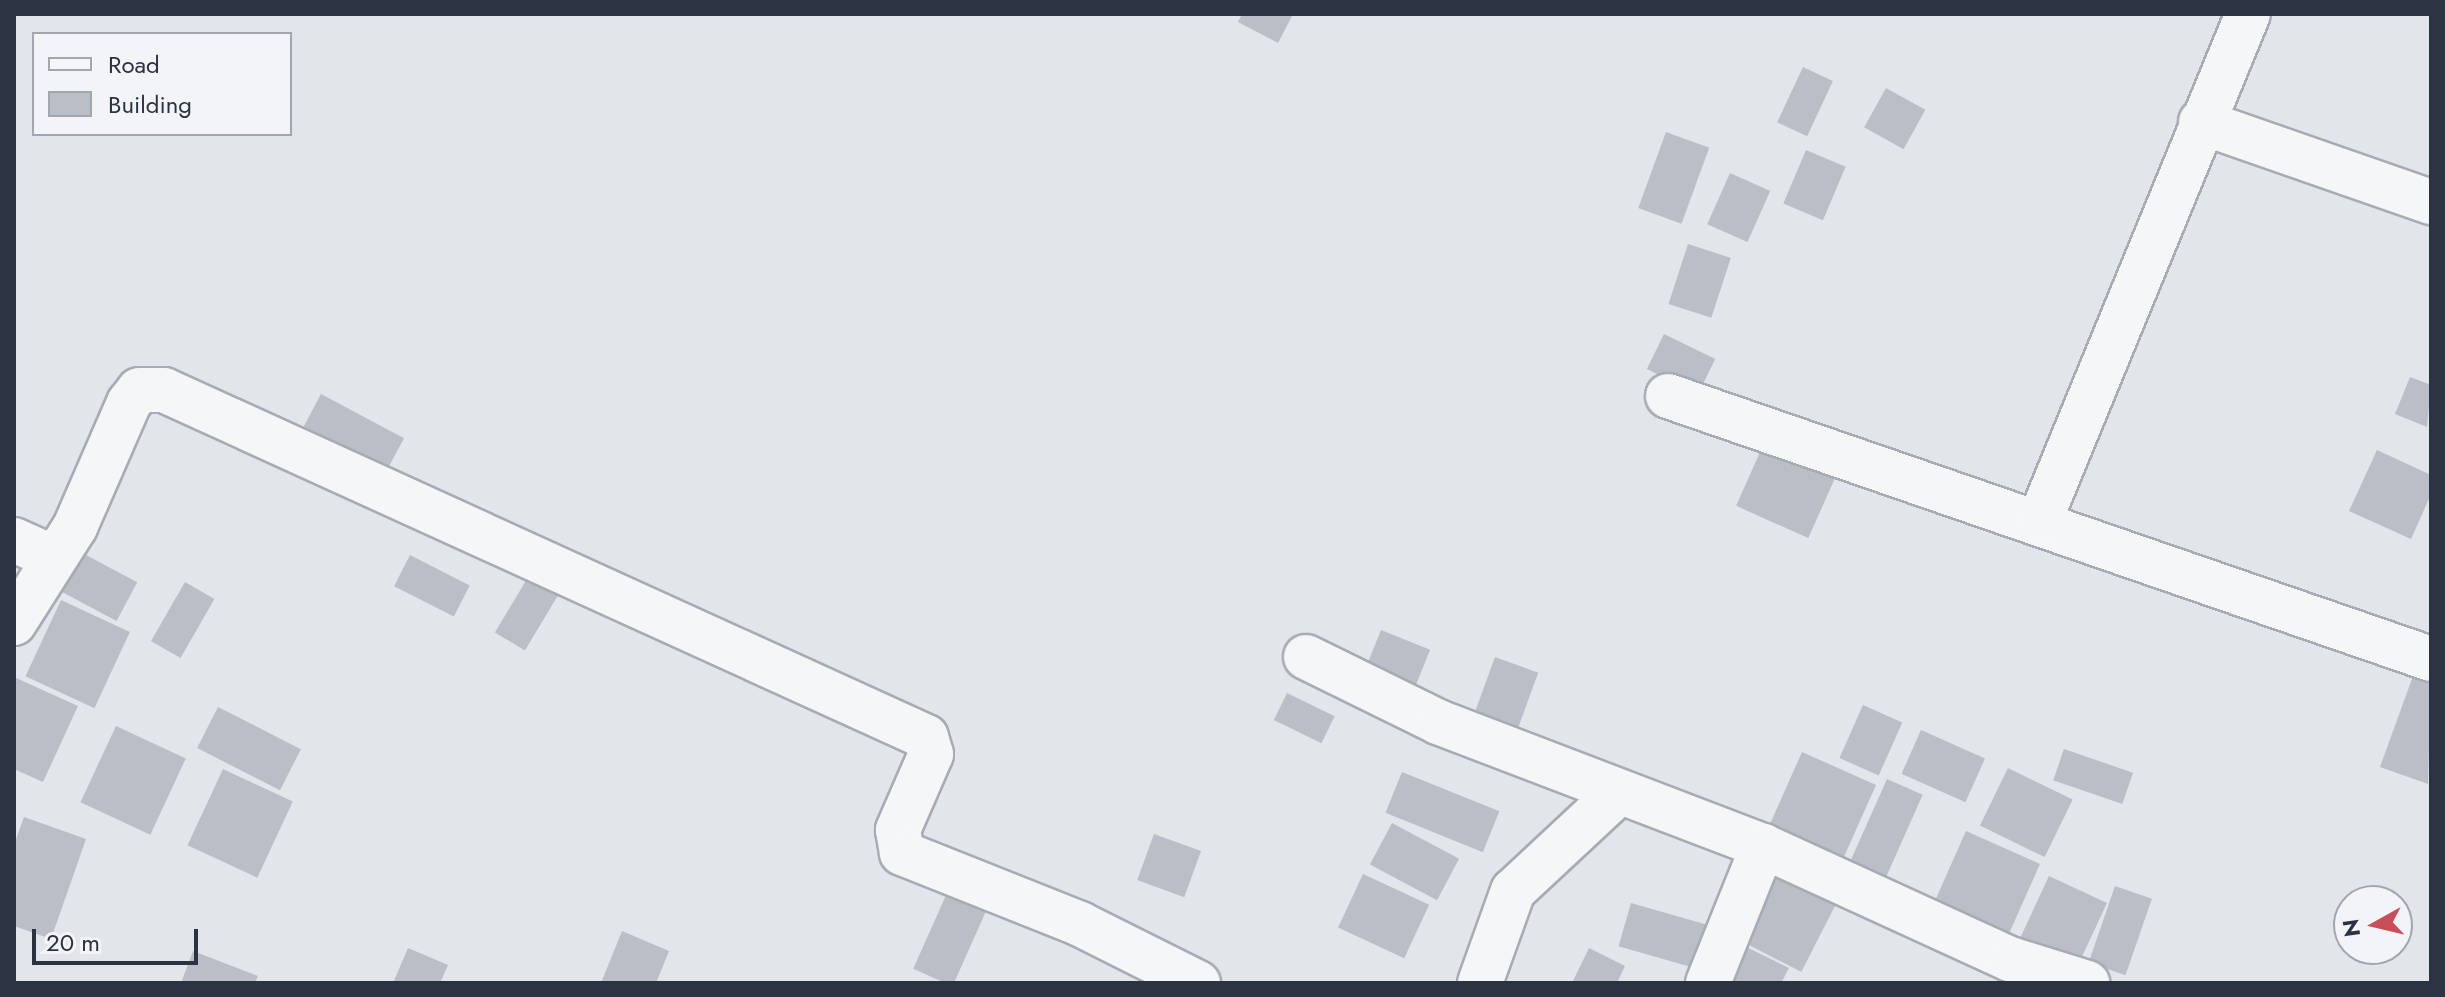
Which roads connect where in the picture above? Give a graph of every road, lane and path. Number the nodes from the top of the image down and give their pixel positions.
1 (2248, 14) edge
2 (2201, 122) junction
3 (2431, 202) edge
4 (1668, 396) dead end
5 (2039, 522) junction
6 (14, 540) edge
7 (54, 558) junction
8 (14, 623) edge
9 (1306, 657) dead end
10 (2431, 659) edge
11 (1619, 792) junction
12 (1763, 846) junction
13 (1198, 983) edge
14 (1480, 983) edge
15 (1708, 983) edge
16 (2087, 983) edge

1 - 2 street
2 - 3 street
2 - 5 street
4 - 5 street
5 - 10 street
6 - 7 street
7 - 8 street
7 - 13 street
9 - 11 street
11 - 12 street
11 - 14 street
12 - 15 street
12 - 16 street

